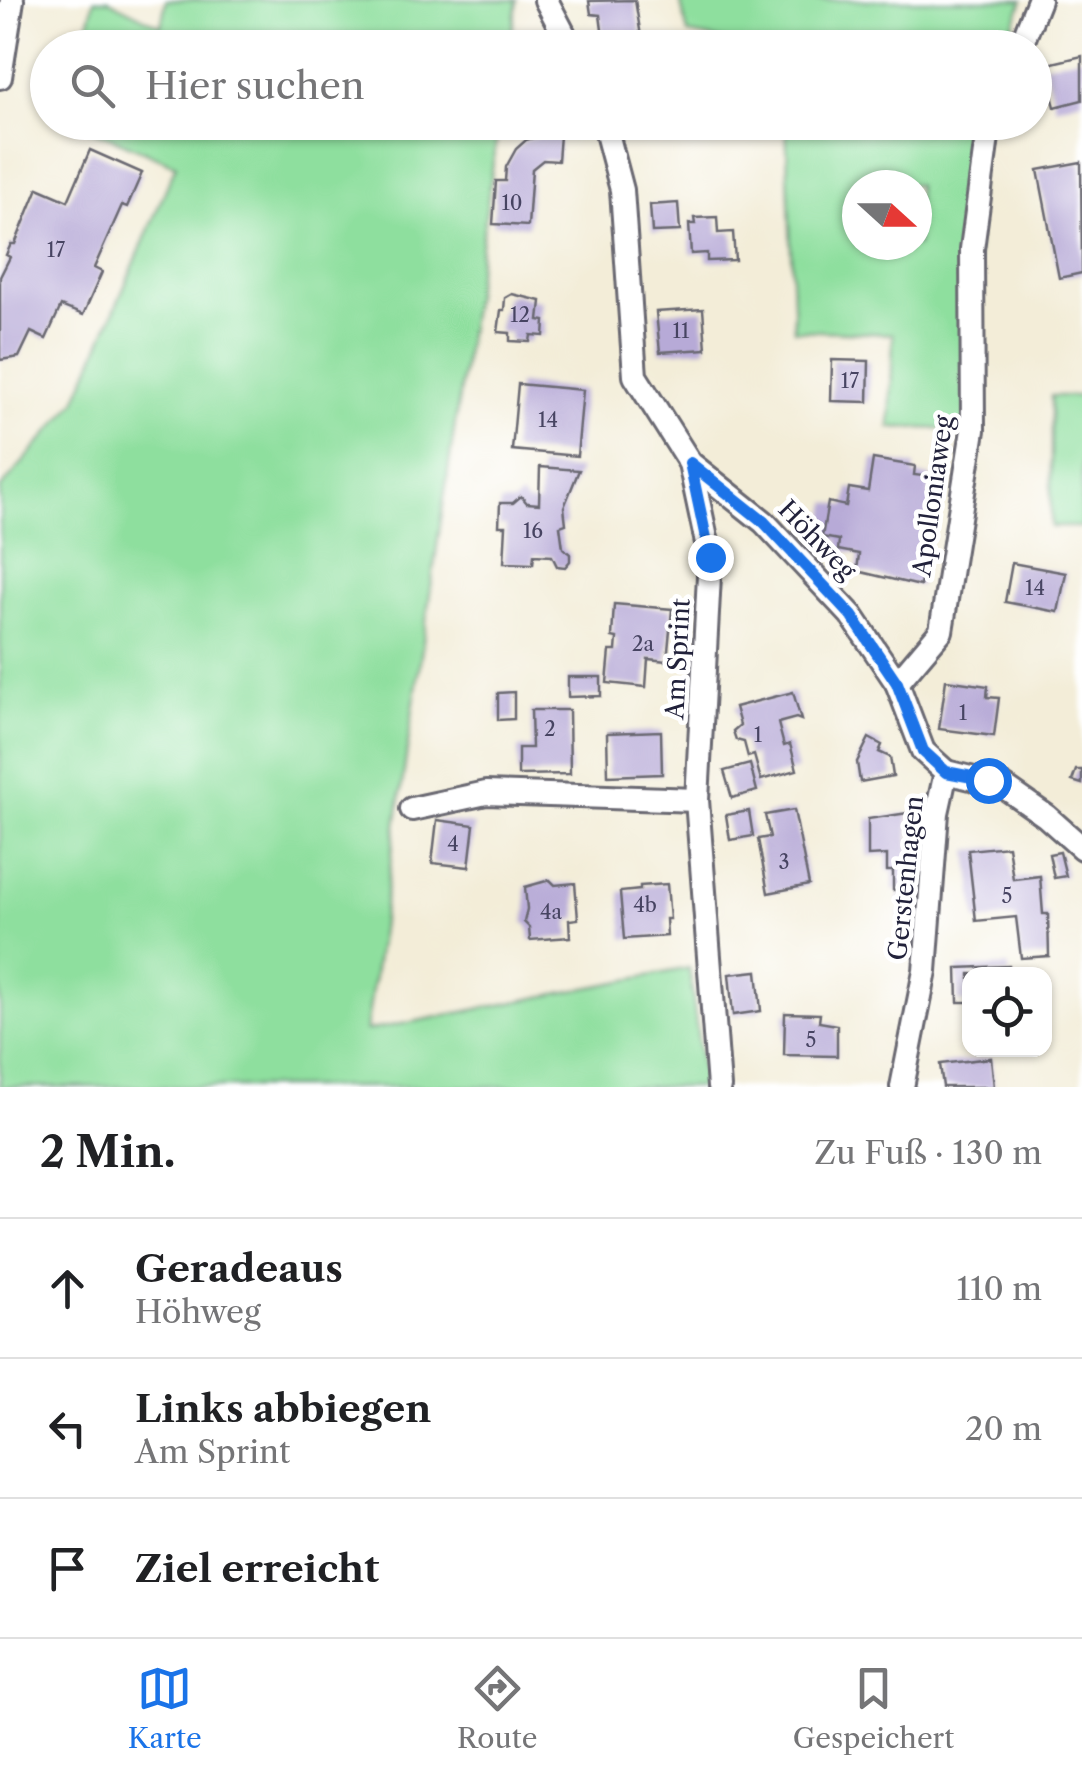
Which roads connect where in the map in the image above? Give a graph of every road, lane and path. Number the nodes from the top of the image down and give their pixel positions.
1 (12, 0) edge
2 (546, 0) edge
3 (1040, 0) edge
4 (562, 30) edge
5 (1028, 30) edge
6 (0, 77) edge
7 (609, 140) edge
8 (987, 140) edge
9 (690, 463) junction
10 (897, 683) junction
11 (946, 772) junction
12 (697, 800) junction
13 (412, 809) dead end
14 (1082, 848) edge
15 (719, 1087) edge
16 (902, 1087) edge

1 - 6 street
2 - 4 street
3 - 5 street
7 - 9 street, Höhweg
8 - 10 street, Apolloniaweg
9 - 10 street, Höhweg
9 - 12 street, Am Sprint
10 - 11 street, Höhweg
11 - 14 street, Gerstenhagen
11 - 16 street, Gerstenhagen
12 - 13 street
12 - 15 street, Am Sprint

